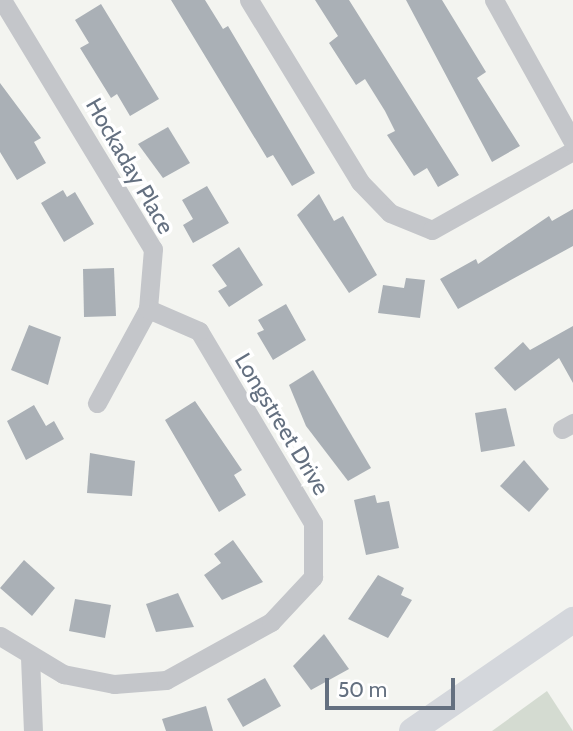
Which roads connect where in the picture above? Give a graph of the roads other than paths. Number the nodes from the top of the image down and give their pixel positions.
1 (2, 0) edge
2 (249, 0) edge
3 (494, 0) edge
4 (573, 142) edge
5 (573, 151) edge
6 (148, 309) junction
7 (97, 402) dead end
8 (573, 620) edge
9 (0, 636) edge
10 (30, 657) junction
11 (33, 731) edge
12 (412, 731) edge

1 - 6 street, Hockaday Place
2 - 5 street
3 - 4 street
6 - 7 street, Hockaday Place
6 - 10 street, Longstreet Drive
8 - 12 main road
9 - 10 street, Longstreet Drive
10 - 11 street

